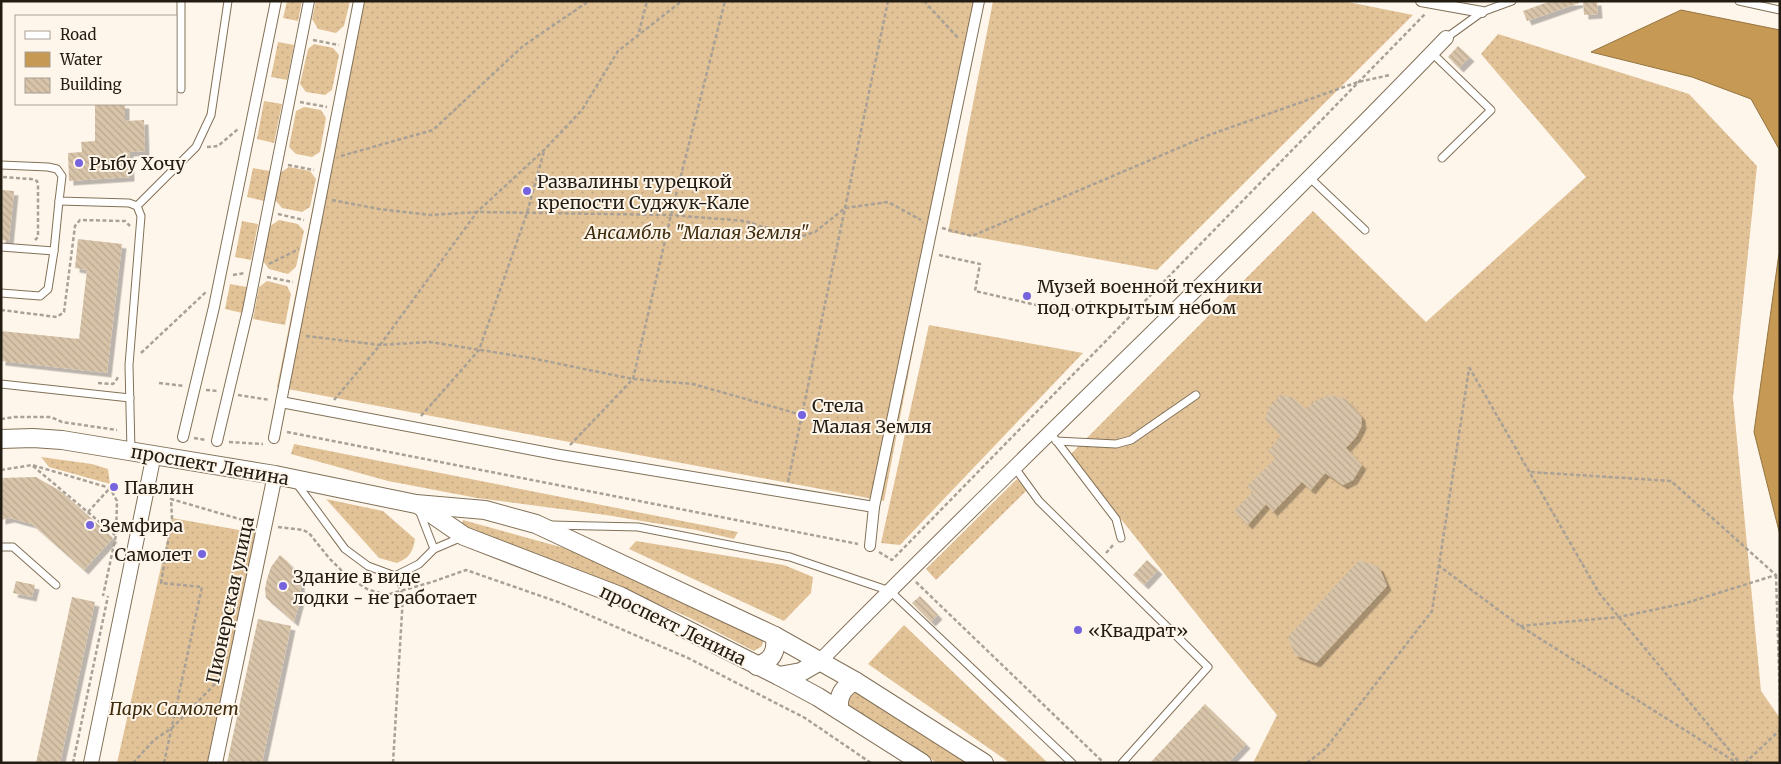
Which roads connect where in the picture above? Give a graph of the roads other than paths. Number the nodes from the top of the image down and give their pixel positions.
1 (181, 1) edge
2 (228, 1) edge
3 (276, 1) edge
4 (309, 1) edge
5 (359, 1) edge
6 (979, 1) edge
7 (1421, 1) edge
8 (1512, 1) edge
9 (1739, 1) edge
10 (1780, 10) edge
11 (1482, 12) junction
12 (1446, 38) joint
13 (1432, 53) junction
14 (181, 89) dead end
15 (1442, 158) dead end
16 (1, 165) edge
17 (1309, 177) junction
18 (60, 201) junction
19 (136, 206) junction
20 (1365, 230) dead end
21 (1, 247) edge
22 (54, 252) junction
23 (1, 294) edge
24 (1, 384) edge
25 (1196, 394) dead end
26 (130, 398) junction
27 (281, 402) junction
28 (275, 434) road end
29 (1054, 436) junction
30 (183, 437) dead end
31 (1, 439) edge
32 (217, 441) dead end
33 (130, 451) junction
34 (154, 454) junction
35 (1014, 468) junction
36 (275, 475) junction
37 (294, 479) junction
38 (416, 504) junction
39 (874, 508) junction
40 (536, 524) junction
41 (464, 536) junction
42 (1121, 538) dead end
43 (870, 546) road end
44 (1, 547) edge
45 (434, 549) junction
46 (56, 585) dead end
47 (890, 591) junction
48 (775, 636) junction
49 (820, 661) junction
50 (757, 666) junction
51 (779, 676) junction
52 (855, 681) junction
53 (818, 697) junction
54 (840, 710) junction
55 (91, 763) edge
56 (215, 763) edge
57 (922, 763) edge
58 (984, 763) edge
59 (1072, 763) edge
60 (1122, 763) edge

1 - 14 lane
2 - 19 lane
3 - 30 street
4 - 32 street
5 - 27 street
6 - 39 street
7 - 11 street
8 - 11 lane
9 - 10 lane
11 - 12 lane
12 - 13 street
13 - 15 lane
13 - 17 street
16 - 18 lane
17 - 20 lane
17 - 29 street
18 - 19 lane
18 - 22 lane
19 - 26 lane
21 - 22 lane
22 - 23 lane
24 - 26 lane
25 - 29 lane
26 - 33 lane
27 - 28 street
27 - 39 street
29 - 35 street
29 - 42 lane
31 - 33 street, проспект Ленина
33 - 34 street, проспект Ленина
34 - 36 street, проспект Ленина
34 - 55 street
35 - 47 street
35 - 60 lane
36 - 37 street, проспект Ленина
36 - 56 street, Пионерская улица
37 - 38 street, проспект Ленина
37 - 45 lane
38 - 40 street, проспект Ленина
38 - 41 street, проспект Ленина
38 - 45 lane
39 - 43 street
40 - 47 lane, проспект Ленина
40 - 48 street, проспект Ленина
41 - 45 lane
41 - 50 street, проспект Ленина
44 - 46 lane
47 - 49 street
47 - 59 lane
48 - 49 street, проспект Ленина
48 - 50 street
49 - 51 street
49 - 52 street, проспект Ленина
49 - 53 street
50 - 51 street, проспект Ленина
51 - 53 street, проспект Ленина
52 - 54 street
52 - 58 street, проспект Ленина
53 - 54 street, проспект Ленина
54 - 57 street, проспект Ленина

